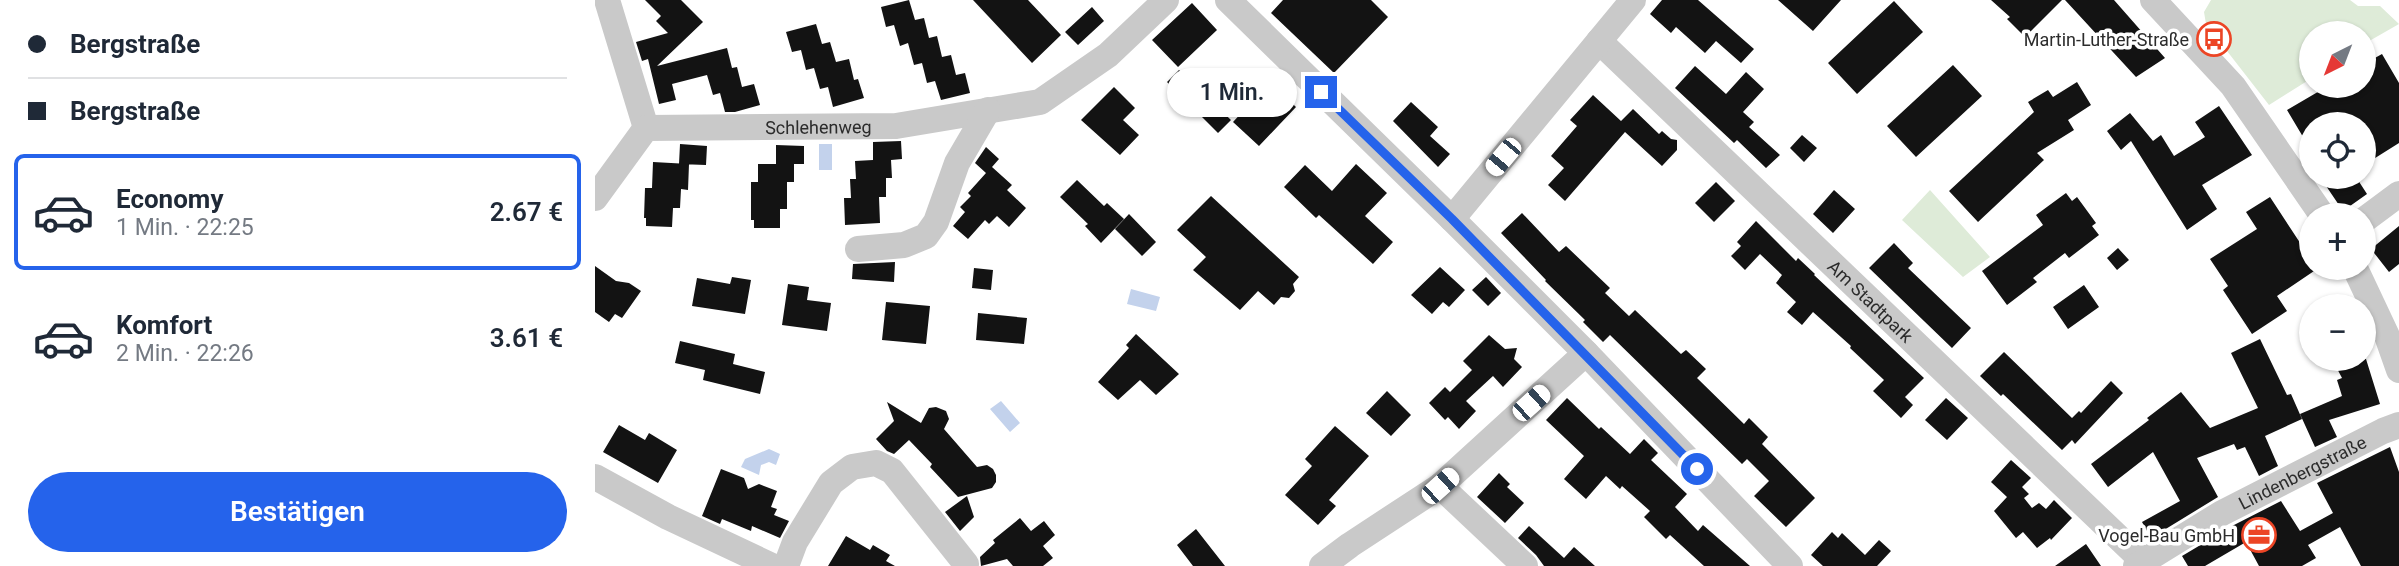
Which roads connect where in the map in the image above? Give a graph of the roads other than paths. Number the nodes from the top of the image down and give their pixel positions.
1 (607, 0) edge
2 (1166, 0) edge
3 (1228, 0) edge
4 (1633, 0) edge
5 (2167, 4) edge
6 (1599, 41) junction
7 (988, 110) junction
8 (646, 128) junction
9 (2399, 194) edge
10 (595, 198) edge
11 (2314, 203) edge
12 (2376, 211) edge
13 (1452, 219) junction
14 (858, 249) dead end
15 (2362, 280) edge
16 (2393, 334) edge
17 (1586, 353) junction
18 (2399, 370) edge
19 (2399, 425) edge
20 (595, 477) edge
21 (1440, 486) junction
22 (966, 564) dead end
23 (2139, 564) edge
24 (772, 566) edge
25 (786, 566) edge
26 (1322, 566) edge
27 (1525, 566) edge
28 (1790, 566) edge

1 - 8 street
2 - 7 street, Schlehenweg
3 - 13 street
4 - 6 street
5 - 11 street
6 - 13 street
6 - 23 street, Am Stadtpark
7 - 8 street, Schlehenweg
7 - 14 street
8 - 10 street
9 - 12 street
13 - 17 street
15 - 16 street
16 - 18 street
17 - 21 street
17 - 28 street
19 - 23 street, Lindenbergstraße
20 - 24 street
21 - 26 street
21 - 27 street
22 - 25 street

